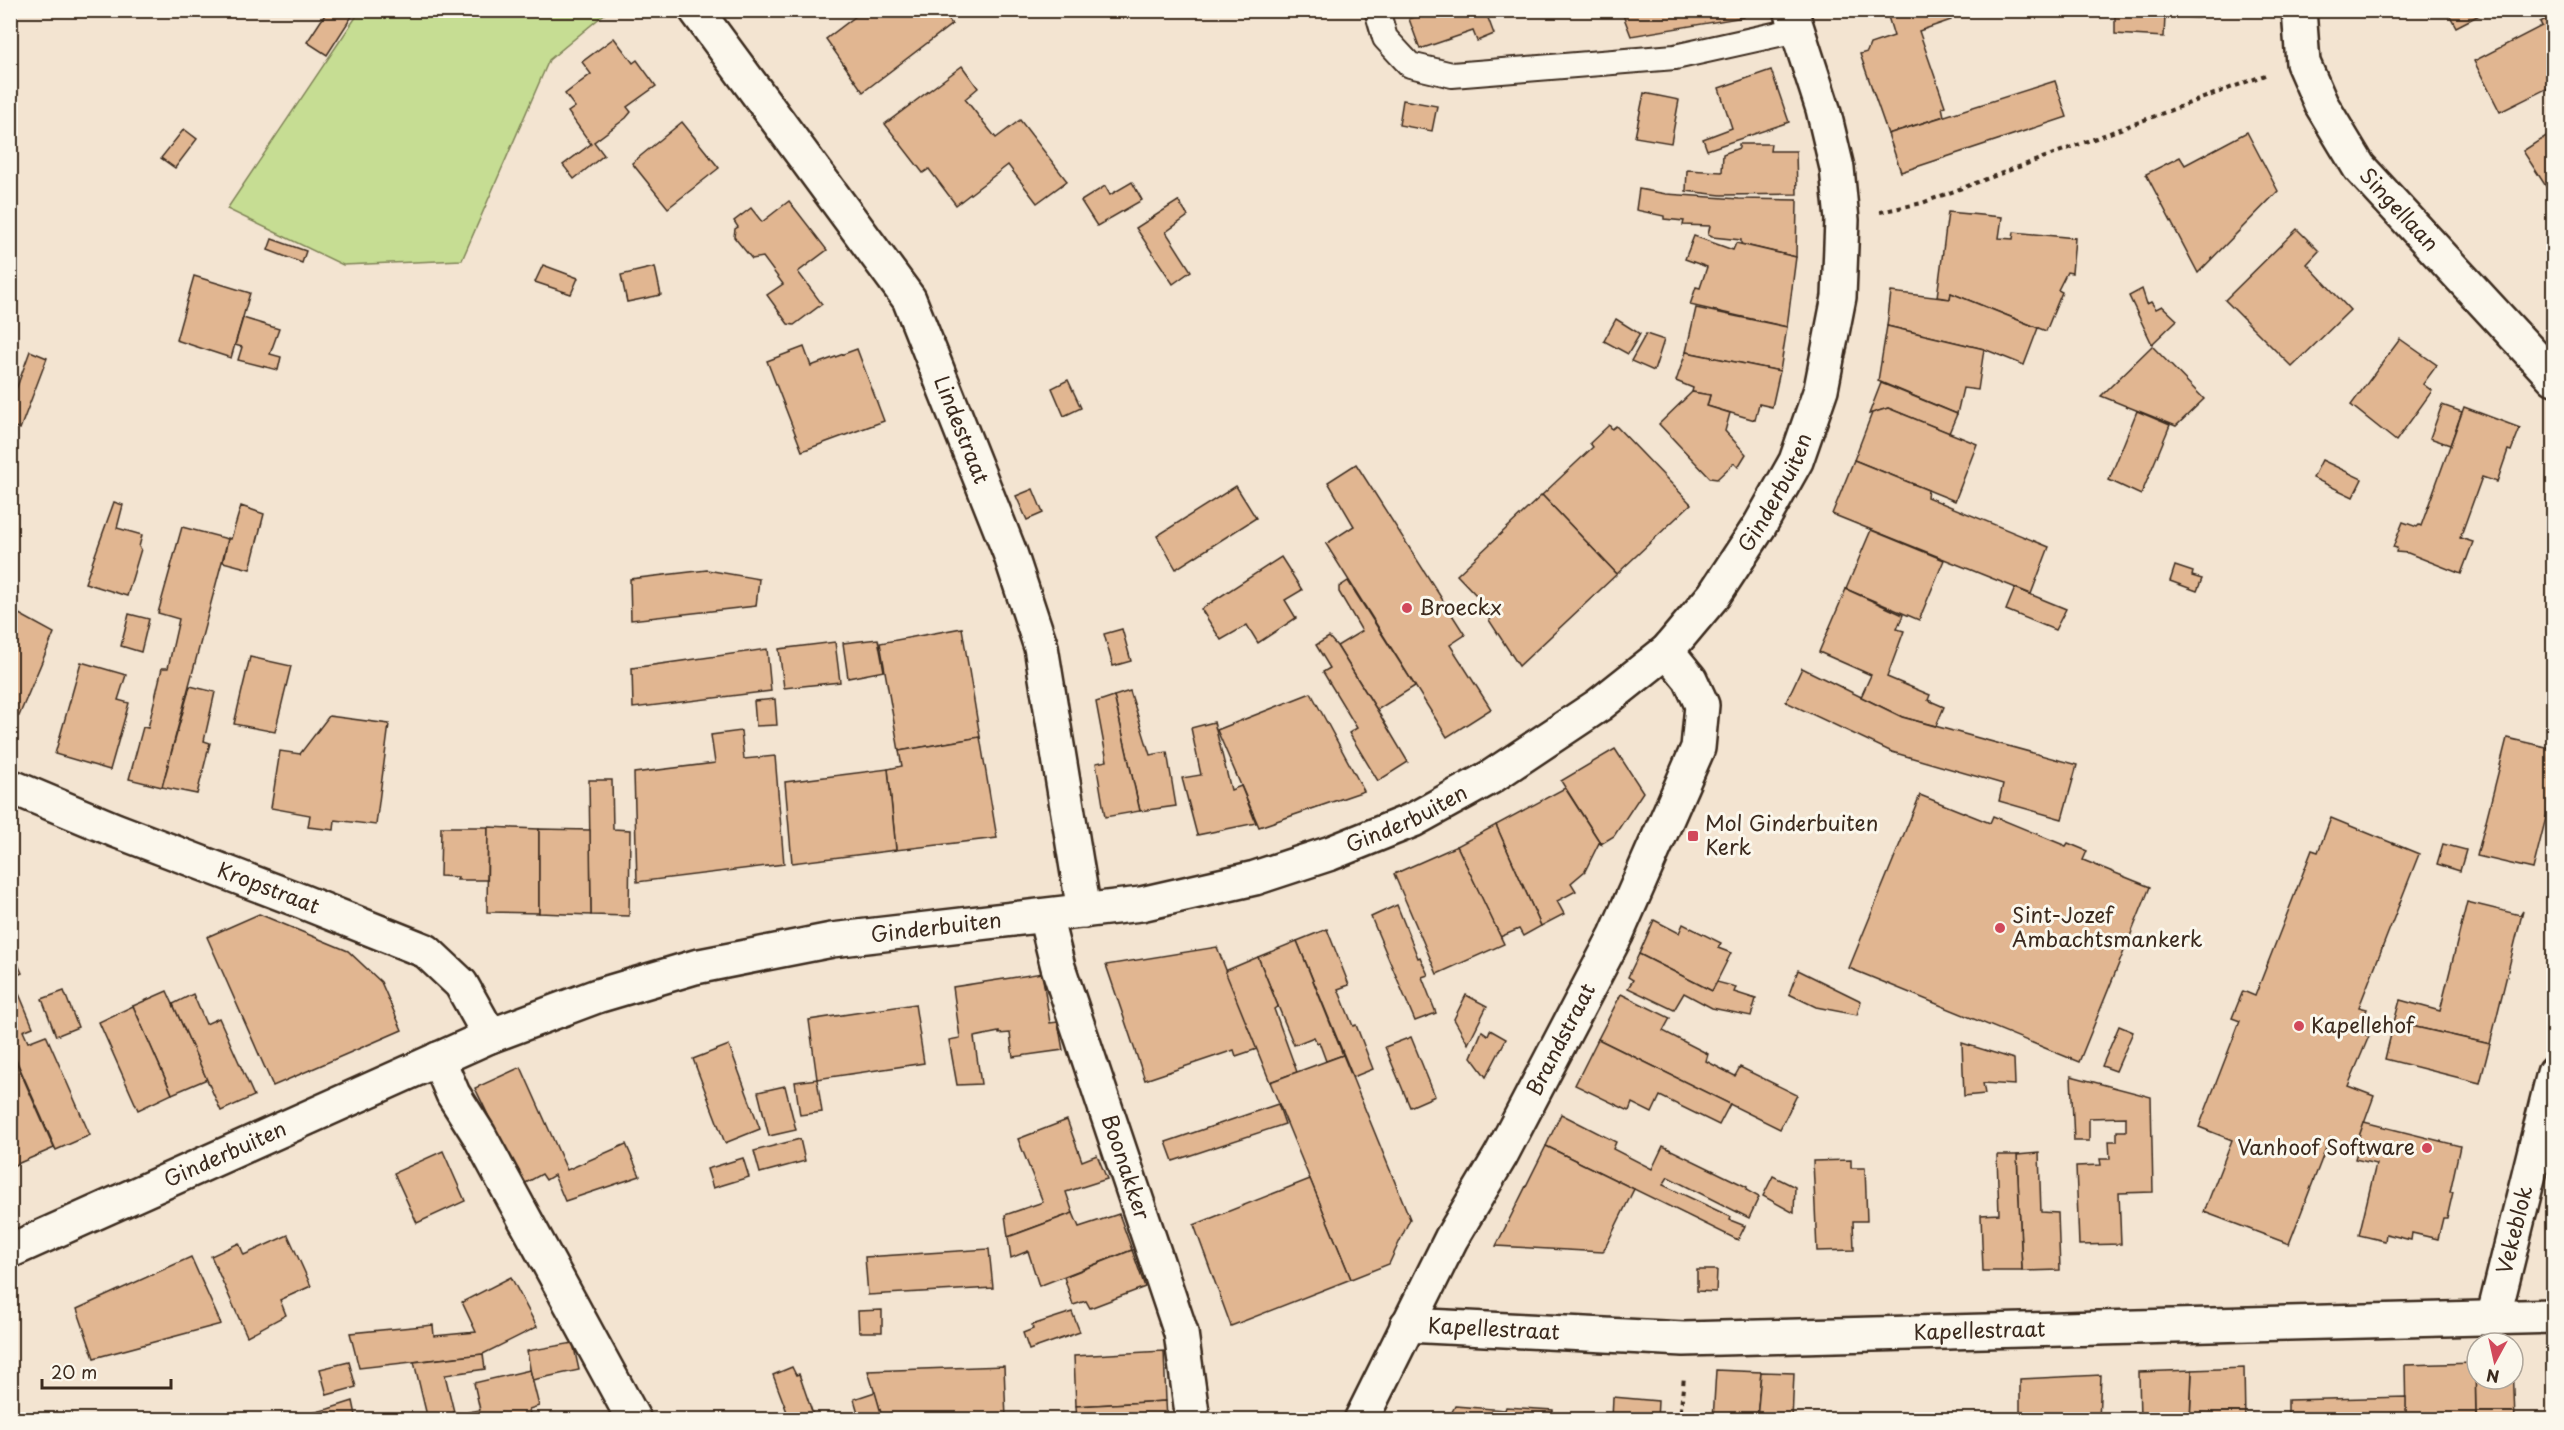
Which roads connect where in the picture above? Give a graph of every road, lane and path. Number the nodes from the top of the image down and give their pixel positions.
1 (696, 10) edge
2 (1377, 10) edge
3 (2299, 10) edge
4 (1794, 20) edge
5 (2303, 63) junction
6 (1842, 220) junction
7 (2553, 378) edge
8 (1667, 651) junction
9 (10, 786) edge
10 (1084, 911) junction
11 (1045, 916) junction
12 (490, 1036) junction
13 (438, 1059) junction
14 (2553, 1073) edge
15 (10, 1251) edge
16 (2553, 1316) edge
17 (2493, 1319) junction
18 (1407, 1325) junction
19 (634, 1419) edge
20 (1193, 1419) edge
21 (1361, 1419) edge

1 - 10 street, Lindestraat
2 - 4 lane
3 - 5 street, Singellaan
4 - 6 street, Ginderbuiten
5 - 6 path
5 - 7 street, Singellaan
6 - 8 street, Ginderbuiten
8 - 10 street, Ginderbuiten
8 - 18 street, Brandstraat
9 - 12 street, Kropstraat
10 - 11 street, Ginderbuiten
11 - 12 street, Ginderbuiten
11 - 20 street, Boonakker
12 - 13 street, Ginderbuiten
13 - 15 street, Ginderbuiten
13 - 19 street
14 - 17 street, Vekeblok
16 - 17 street, Kapellestraat
17 - 18 street, Kapellestraat
18 - 21 street, Brandstraat

